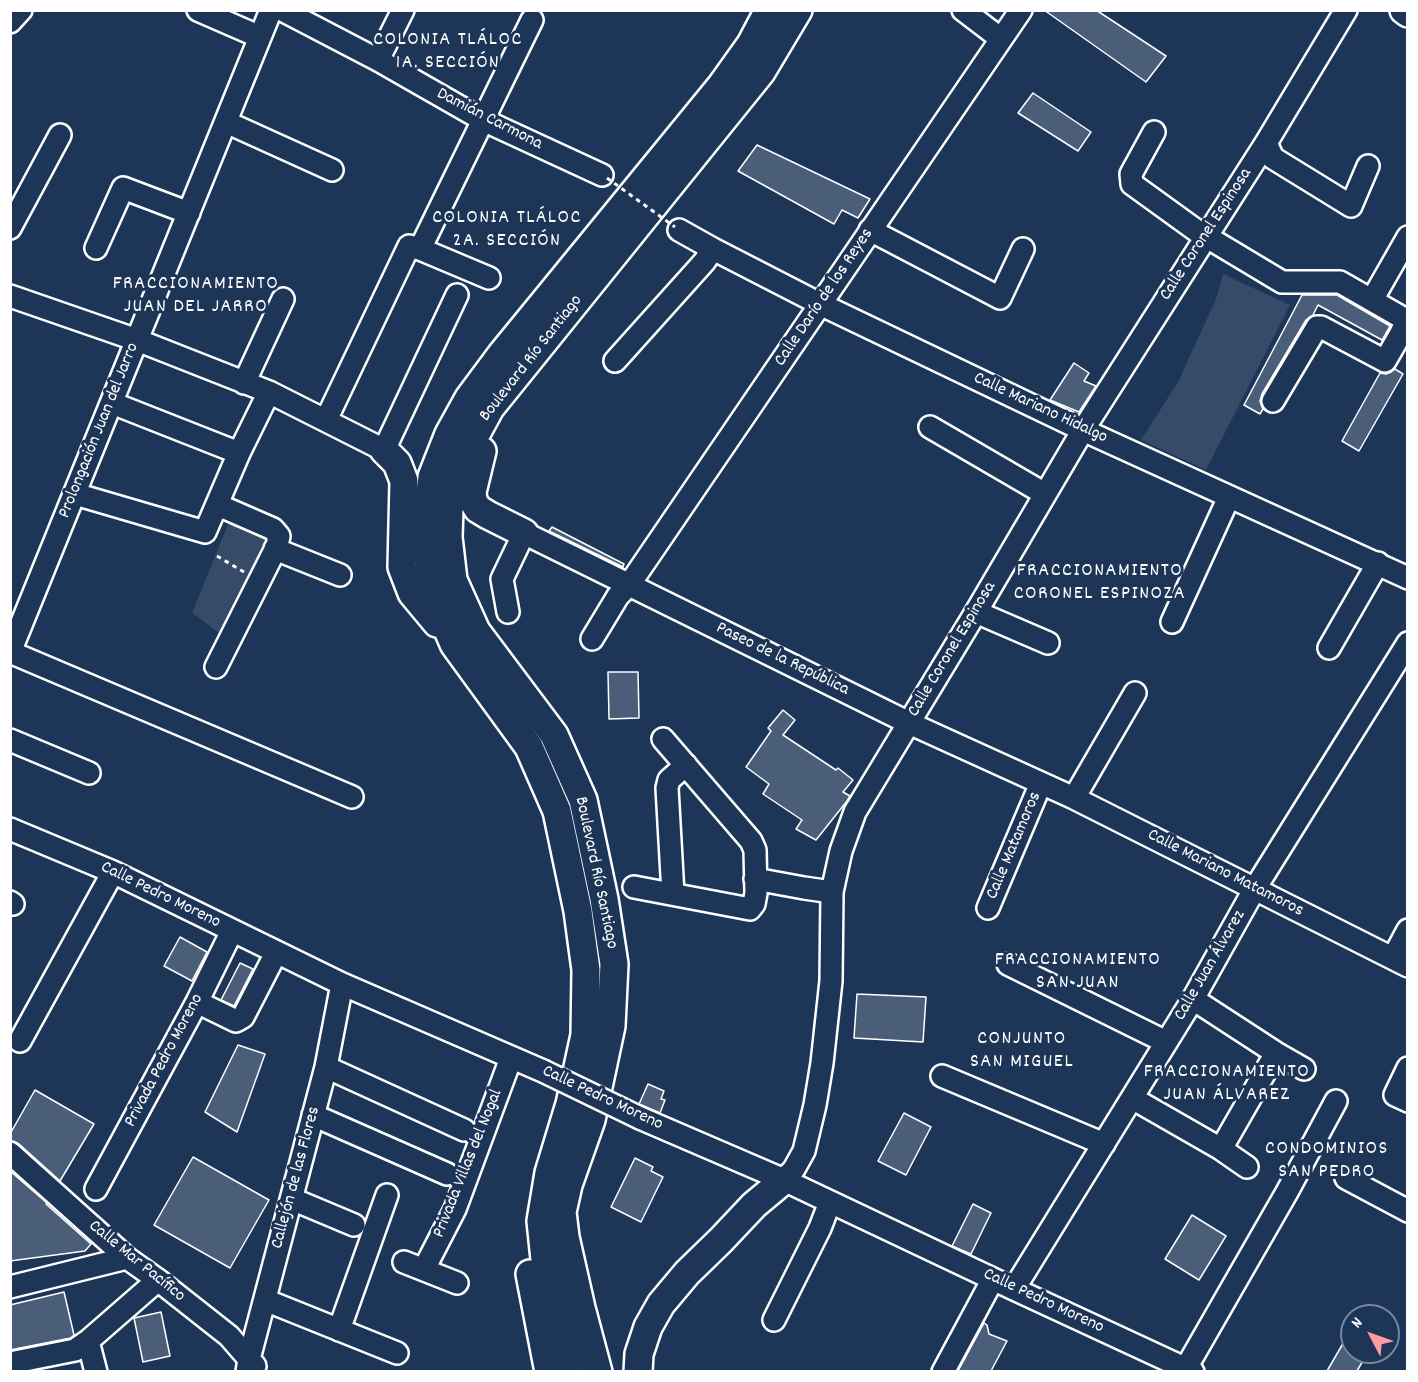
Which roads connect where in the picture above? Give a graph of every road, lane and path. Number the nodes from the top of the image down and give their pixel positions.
1 (21, 10) edge
2 (198, 10) edge
3 (271, 10) edge
4 (282, 10) edge
5 (403, 10) edge
6 (769, 10) edge
7 (798, 10) edge
8 (963, 10) edge
9 (1021, 10) edge
10 (1346, 10) edge
11 (532, 20) dead end
12 (10, 22) edge
13 (260, 37) junction
14 (1001, 39) junction
15 (378, 60) junction
16 (483, 120) junction
17 (226, 122) junction
18 (1154, 132) dead end
19 (60, 135) dead end
20 (1266, 143) junction
21 (1368, 166) dead end
22 (332, 170) dead end
23 (605, 177) joint
24 (189, 213) junction
25 (10, 228) edge
26 (677, 229) joint
27 (870, 230) junction
28 (1206, 236) junction
29 (1407, 237) edge
30 (96, 248) dead end
31 (420, 249) junction
32 (713, 249) junction
33 (1023, 249) dead end
34 (489, 278) dead end
35 (457, 295) dead end
36 (10, 296) edge
37 (283, 299) dead end
38 (1372, 300) junction
39 (820, 304) junction
40 (1407, 320) edge
41 (137, 340) junction
42 (615, 361) dead end
43 (244, 383) junction
44 (269, 392) junction
45 (1273, 401) dead end
46 (112, 403) junction
47 (490, 408) junction
48 (326, 420) junction
49 (930, 427) dead end
50 (1083, 430) junction
51 (384, 450) junction
52 (239, 453) junction
53 (75, 494) junction
54 (1045, 494) junction
55 (1229, 497) junction
56 (218, 505) junction
57 (524, 533) junction
58 (275, 549) junction
59 (217, 556) dead end
60 (1378, 563) junction
61 (340, 574) dead end
62 (1407, 578) edge
63 (260, 580) junction
64 (629, 585) junction
65 (508, 612) dead end
66 (976, 612) junction
67 (1172, 622) dead end
68 (592, 639) dead end
69 (1048, 643) dead end
70 (1407, 643) edge
71 (454, 644) junction
72 (1329, 648) dead end
73 (10, 652) edge
74 (216, 667) dead end
75 (1135, 693) dead end
76 (909, 723) junction
77 (663, 739) dead end
78 (10, 740) edge
79 (686, 765) junction
80 (89, 773) dead end
81 (1041, 783) junction
82 (352, 797) dead end
83 (1074, 798) junction
84 (10, 829) edge
85 (113, 872) junction
86 (755, 886) junction
87 (634, 887) dead end
88 (1254, 890) junction
89 (673, 894) junction
90 (831, 897) junction
91 (988, 908) dead end
92 (1407, 930) edge
93 (232, 931) junction
94 (276, 953) junction
95 (1400, 962) edge
96 (1008, 964) dead end
97 (342, 984) junction
98 (1193, 999) junction
99 (197, 1002) junction
100 (20, 1041) dead end
101 (1166, 1042) junction
102 (1276, 1053) junction
103 (511, 1058) junction
104 (326, 1067) junction
105 (1407, 1068) edge
106 (1304, 1069) dead end
107 (942, 1076) dead end
108 (1132, 1098) junction
109 (1336, 1101) dead end
110 (1407, 1101) edge
111 (313, 1115) junction
112 (464, 1130) dead end
113 (1104, 1143) junction
114 (1221, 1149) junction
115 (10, 1153) edge
116 (1247, 1167) dead end
117 (447, 1174) dead end
118 (1346, 1179) dead end
119 (784, 1180) junction
120 (96, 1189) dead end
121 (387, 1196) dead end
122 (291, 1199) junction
123 (830, 1202) junction
124 (1407, 1211) edge
125 (541, 1221) junction
126 (354, 1225) dead end
127 (127, 1258) junction
128 (404, 1262) dead end
129 (424, 1269) junction
130 (993, 1279) junction
131 (158, 1280) junction
132 (457, 1283) dead end
133 (10, 1287) edge
134 (1014, 1289) junction
135 (265, 1300) junction
136 (774, 1320) dead end
137 (339, 1330) junction
138 (88, 1341) junction
139 (398, 1353) dead end
140 (57, 1362) edge
141 (10, 1363) edge
142 (252, 1367) edge
143 (1189, 1370) edge
144 (96, 1371) edge
145 (549, 1371) edge
146 (570, 1371) edge
147 (598, 1371) edge
148 (638, 1371) edge
149 (943, 1371) edge

1 - 12 street
2 - 13 street
3 - 13 street, Prolongación Juan del Jarro
4 - 15 street, Damián Carmona
5 - 15 street
6 - 71 main road, Boulevard Río Santiago
7 - 47 main road, Boulevard Río Santiago
8 - 14 street
9 - 14 street, Calle Darío de los Reyes
10 - 20 street, Calle Coronel Espinosa
11 - 16 street
13 - 17 street, Prolongación Juan del Jarro
14 - 27 street, Calle Darío de los Reyes
15 - 16 street, Damián Carmona
16 - 23 street, Damián Carmona
16 - 31 street
17 - 22 street
17 - 24 street, Prolongación Juan del Jarro
18 - 28 street
19 - 25 street
20 - 21 street
20 - 28 street, Calle Coronel Espinosa
23 - 26 path, bridge
24 - 30 street
24 - 41 street, Prolongación Juan del Jarro
26 - 32 street, Calle Mariano Hidalgo
27 - 33 street
27 - 39 street, Calle Darío de los Reyes
28 - 38 street
28 - 50 street, Calle Coronel Espinosa
29 - 38 street
31 - 34 street
31 - 48 street
32 - 39 street, Calle Mariano Hidalgo
32 - 42 street
35 - 51 street
36 - 41 street
37 - 43 street
38 - 40 street
39 - 50 street, Calle Mariano Hidalgo
39 - 64 street, Calle Darío de los Reyes
40 - 45 street
41 - 43 street
41 - 46 street, Prolongación Juan del Jarro
43 - 44 street
44 - 48 street
44 - 52 street
46 - 52 street
46 - 53 street, Prolongación Juan del Jarro
47 - 57 main road
47 - 147 main road, Boulevard Río Santiago
48 - 51 street
49 - 54 street
50 - 54 street, Calle Coronel Espinosa
50 - 55 street, Calle Mariano Hidalgo
51 - 71 main road
52 - 56 street
53 - 56 street
53 - 73 street, Prolongación Juan del Jarro
54 - 66 street, Calle Coronel Espinosa
55 - 60 street, Calle Mariano Hidalgo
55 - 67 street
56 - 58 street
57 - 64 street, Paseo de la República
57 - 65 street
58 - 61 street
58 - 63 street
59 - 63 path
60 - 62 street, Calle Mariano Hidalgo
60 - 72 street
63 - 74 street
64 - 68 street, Calle Darío de los Reyes
64 - 76 street, Paseo de la República
66 - 69 street
66 - 76 street, Calle Coronel Espinosa
70 - 88 street, Calle Juan Álvarez
71 - 125 main road, Boulevard Río Santiago
73 - 82 street
75 - 83 street
76 - 81 street, Paseo de la República
76 - 90 street, Calle Coronel Espinosa
77 - 79 street
78 - 80 street
79 - 86 street
79 - 89 street
81 - 83 street, Calle Mariano Matamoros
81 - 91 street, Calle Matamoros
83 - 88 street, Calle Mariano Matamoros
84 - 85 street, Calle Pedro Moreno
85 - 93 street, Calle Pedro Moreno
85 - 100 street
86 - 89 street
86 - 90 street
87 - 89 street
88 - 95 street, Calle Mariano Matamoros
88 - 98 street, Calle Juan Álvarez
90 - 119 street, Calle Coronel Espinosa
92 - 95 street
93 - 94 street, Calle Pedro Moreno
93 - 99 street, Privada Pedro Moreno
94 - 97 street, Calle Pedro Moreno
94 - 99 street
96 - 101 street
97 - 103 street, Calle Pedro Moreno
97 - 104 street, Callejón de las Flores
98 - 101 street, Calle Juan Álvarez
98 - 102 street
99 - 120 street, Privada Pedro Moreno
101 - 108 street, Calle Juan Álvarez
102 - 106 street
102 - 114 street
103 - 119 street, Calle Pedro Moreno, bridge
103 - 129 street, Privada Villas del Nogal
104 - 111 street, Callejón de las Flores
104 - 112 street
105 - 110 street
107 - 113 street
108 - 113 street, Calle Juan Álvarez
108 - 114 street
109 - 143 street
111 - 117 street
111 - 122 street, Callejón de las Flores
113 - 134 street, Calle Juan Álvarez
114 - 116 street
115 - 127 street, Calle Mar Pacífico
118 - 124 street
119 - 123 street, Calle Pedro Moreno
119 - 148 main road
121 - 137 street
122 - 126 street
122 - 135 street, Callejón de las Flores
123 - 130 street, Calle Pedro Moreno
123 - 136 street
125 - 145 main road
125 - 146 main road, Boulevard Río Santiago
127 - 131 street, Calle Mar Pacífico
127 - 133 street
128 - 129 street
129 - 132 street
130 - 134 street, Calle Pedro Moreno
130 - 149 street
131 - 138 street
131 - 142 street, Calle Mar Pacífico
134 - 143 street, Calle Pedro Moreno
135 - 137 street
135 - 142 street, Callejón de las Flores
137 - 139 street
138 - 140 street
138 - 144 street
140 - 141 street

